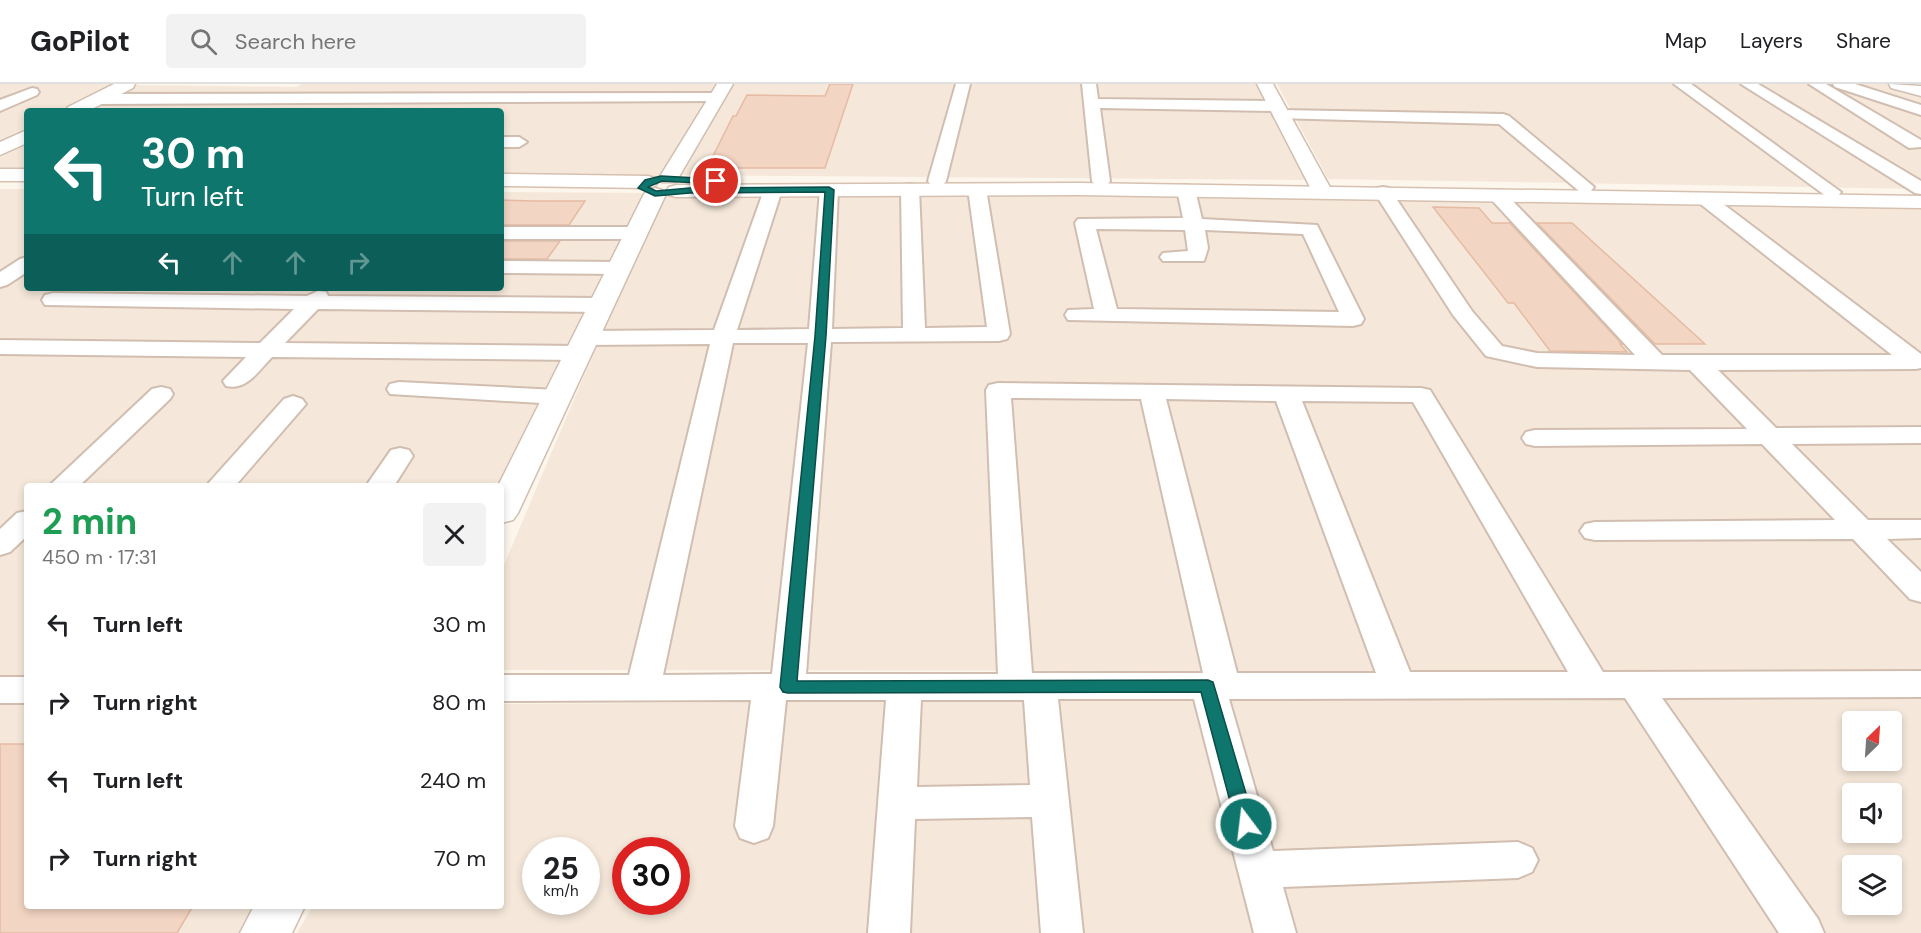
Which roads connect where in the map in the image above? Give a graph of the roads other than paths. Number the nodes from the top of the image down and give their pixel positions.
1 (127, 84) edge
2 (496, 84) edge
3 (566, 84) edge
4 (963, 84) edge
5 (1089, 84) edge
6 (1265, 84) edge
7 (1816, 84) edge
8 (1840, 84) edge
9 (1898, 84) edge
10 (1687, 88) edge
11 (1745, 89) edge
12 (721, 91) edge
13 (1921, 91) edge
14 (32, 92) dead end
15 (1719, 94) dead end
16 (480, 97) junction
17 (98, 99) junction
18 (556, 99) junction
19 (344, 100) junction
20 (1091, 103) junction
21 (0, 106) edge
22 (80, 108) edge
23 (330, 108) edge
24 (1279, 110) junction
25 (1921, 110) edge
26 (23, 138) edge
27 (504, 142) edge
28 (519, 142) dead end
29 (1915, 144) dead end
30 (0, 150) edge
31 (0, 175) edge
32 (24, 175) edge
33 (504, 180) edge
34 (937, 181) junction
35 (1101, 181) junction
36 (24, 183) edge
37 (0, 184) edge
38 (662, 186) junction
39 (1320, 187) junction
40 (504, 188) edge
41 (1585, 188) junction
42 (910, 189) junction
43 (977, 189) junction
44 (773, 190) junction
45 (829, 190) junction
46 (1186, 190) junction
47 (1921, 191) edge
48 (1383, 192) junction
49 (1832, 192) junction
50 (1496, 194) junction
51 (1704, 198) junction
52 (1921, 202) edge
53 (1194, 224) junction
54 (504, 232) edge
55 (636, 233) junction
56 (1170, 257) dead end
57 (24, 265) edge
58 (504, 267) edge
59 (619, 268) junction
60 (0, 281) edge
61 (320, 296) edge
62 (53, 300) dead end
63 (602, 305) junction
64 (1076, 315) dead end
65 (1107, 315) junction
66 (914, 335) junction
67 (820, 336) junction
68 (723, 337) junction
69 (582, 346) junction
70 (0, 347) edge
71 (266, 350) junction
72 (1697, 363) junction
73 (1657, 364) junction
74 (235, 381) dead end
75 (399, 389) dead end
76 (1152, 392) junction
77 (1286, 393) junction
78 (161, 394) dead end
79 (557, 397) junction
80 (293, 404) dead end
81 (1921, 435) edge
82 (1768, 436) junction
83 (1536, 438) dead end
84 (400, 456) dead end
85 (66, 483) edge
86 (223, 483) edge
87 (382, 483) edge
88 (504, 507) edge
89 (24, 523) edge
90 (1860, 529) junction
91 (1921, 529) edge
92 (1595, 531) dead end
93 (0, 545) edge
94 (1921, 591) edge
95 (1921, 684) edge
96 (1593, 685) junction
97 (1635, 685) junction
98 (1215, 686) junction
99 (1398, 686) junction
100 (779, 687) junction
101 (904, 687) junction
102 (1028, 687) junction
103 (504, 688) edge
104 (643, 688) junction
105 (0, 690) edge
106 (24, 690) edge
107 (1050, 801) junction
108 (896, 803) junction
109 (754, 826) dead end
110 (1518, 860) dead end
111 (1258, 870) junction
112 (279, 909) edge
113 (265, 933) edge
114 (890, 933) edge
115 (1062, 933) edge
116 (1275, 933) edge
117 (1803, 933) edge

1 - 17 main road
2 - 16 street
3 - 18 street
4 - 34 street
5 - 20 street
6 - 24 main road
7 - 29 street
8 - 25 street
9 - 13 main road
10 - 15 street
10 - 49 street
11 - 47 street
12 - 18 street
12 - 38 main road
14 - 21 street
16 - 18 street
16 - 19 street
17 - 19 street
17 - 22 main road
19 - 23 street
20 - 24 street
20 - 35 street
24 - 39 main road
24 - 41 street
26 - 30 main road
27 - 28 street
31 - 32 main road
33 - 38 main road
34 - 35 main road
34 - 38 main road
35 - 39 main road
36 - 37 main road
38 - 40 main road
38 - 44 main road
38 - 55 main road
39 - 41 main road
39 - 46 main road
39 - 48 main road
41 - 49 main road
42 - 43 main road
42 - 45 main road
42 - 66 street
43 - 46 main road
43 - 66 street
44 - 45 main road
44 - 68 street
45 - 67 street
46 - 53 street
47 - 49 main road
48 - 50 main road
48 - 73 street
50 - 51 main road
50 - 73 street
51 - 52 main road
51 - 72 street
53 - 56 street
53 - 65 street
53 - 65 street
54 - 55 street
55 - 59 main road
57 - 60 street
58 - 59 street
59 - 63 main road
61 - 62 street
61 - 63 street
61 - 71 street
63 - 69 main road
64 - 65 street
66 - 67 street
67 - 68 street
67 - 100 street
68 - 69 street
68 - 104 street
69 - 71 street
69 - 79 main road
70 - 71 street
71 - 74 street
72 - 73 street
72 - 82 street
75 - 79 street
76 - 77 street
76 - 98 street
76 - 102 street
77 - 96 street
77 - 99 street
78 - 85 street
79 - 88 main road
80 - 86 street
81 - 82 street
82 - 83 street
82 - 90 street
84 - 87 street
89 - 93 street
90 - 91 street
90 - 92 street
90 - 94 street
95 - 97 street
96 - 97 street
96 - 99 street
97 - 117 street
98 - 99 street
98 - 102 street
98 - 111 street
100 - 101 street
100 - 104 street
100 - 109 street
101 - 102 street
101 - 108 street
102 - 107 street
103 - 104 street
105 - 106 street
107 - 108 street
107 - 115 street
108 - 114 street
110 - 111 street
111 - 116 street
112 - 113 main road

